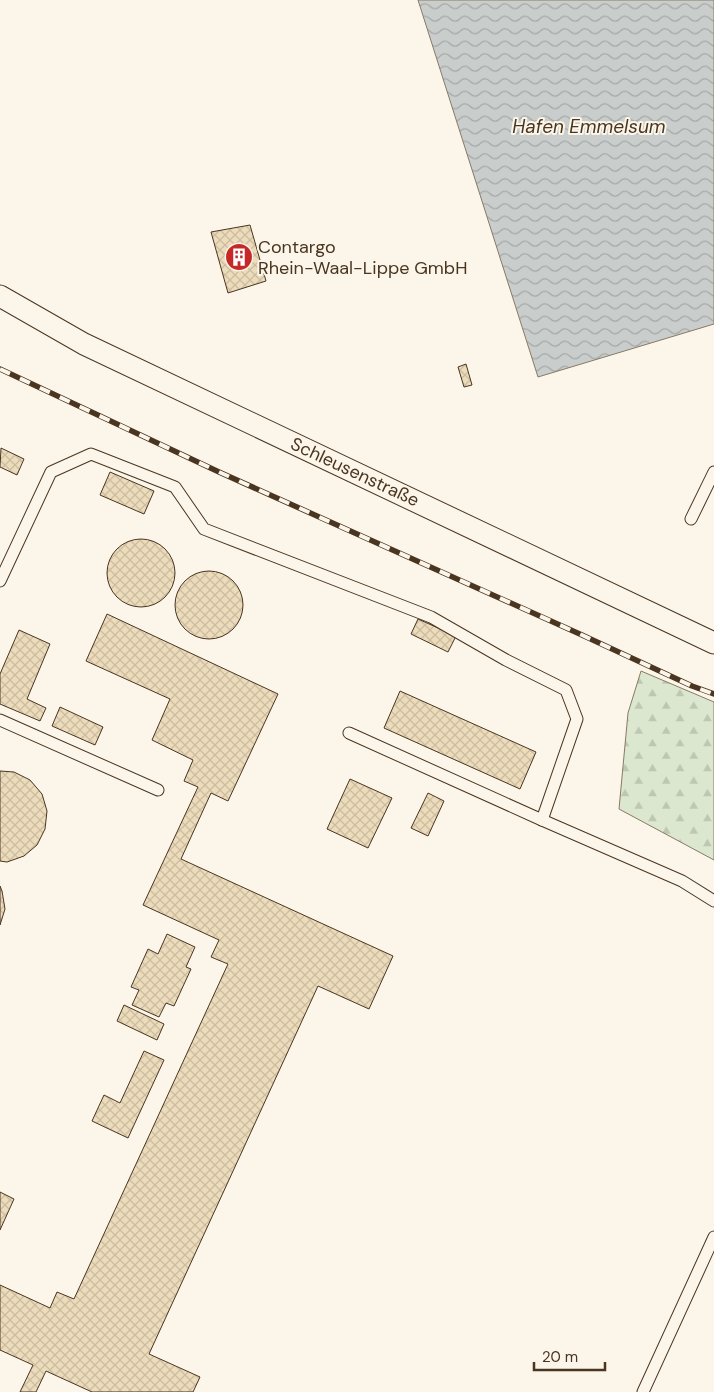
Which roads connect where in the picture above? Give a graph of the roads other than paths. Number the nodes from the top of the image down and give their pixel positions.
1 (0, 296) edge
2 (714, 472) edge
3 (691, 519) dead end
4 (0, 581) edge
5 (714, 643) edge
6 (0, 720) edge
7 (349, 733) dead end
8 (158, 790) dead end
9 (542, 820) junction
10 (714, 900) edge
11 (714, 1237) edge
12 (643, 1392) edge

1 - 5 street, Schleusenstraße
2 - 3 lane
4 - 9 lane
6 - 8 lane
7 - 9 lane
9 - 10 lane
11 - 12 lane

